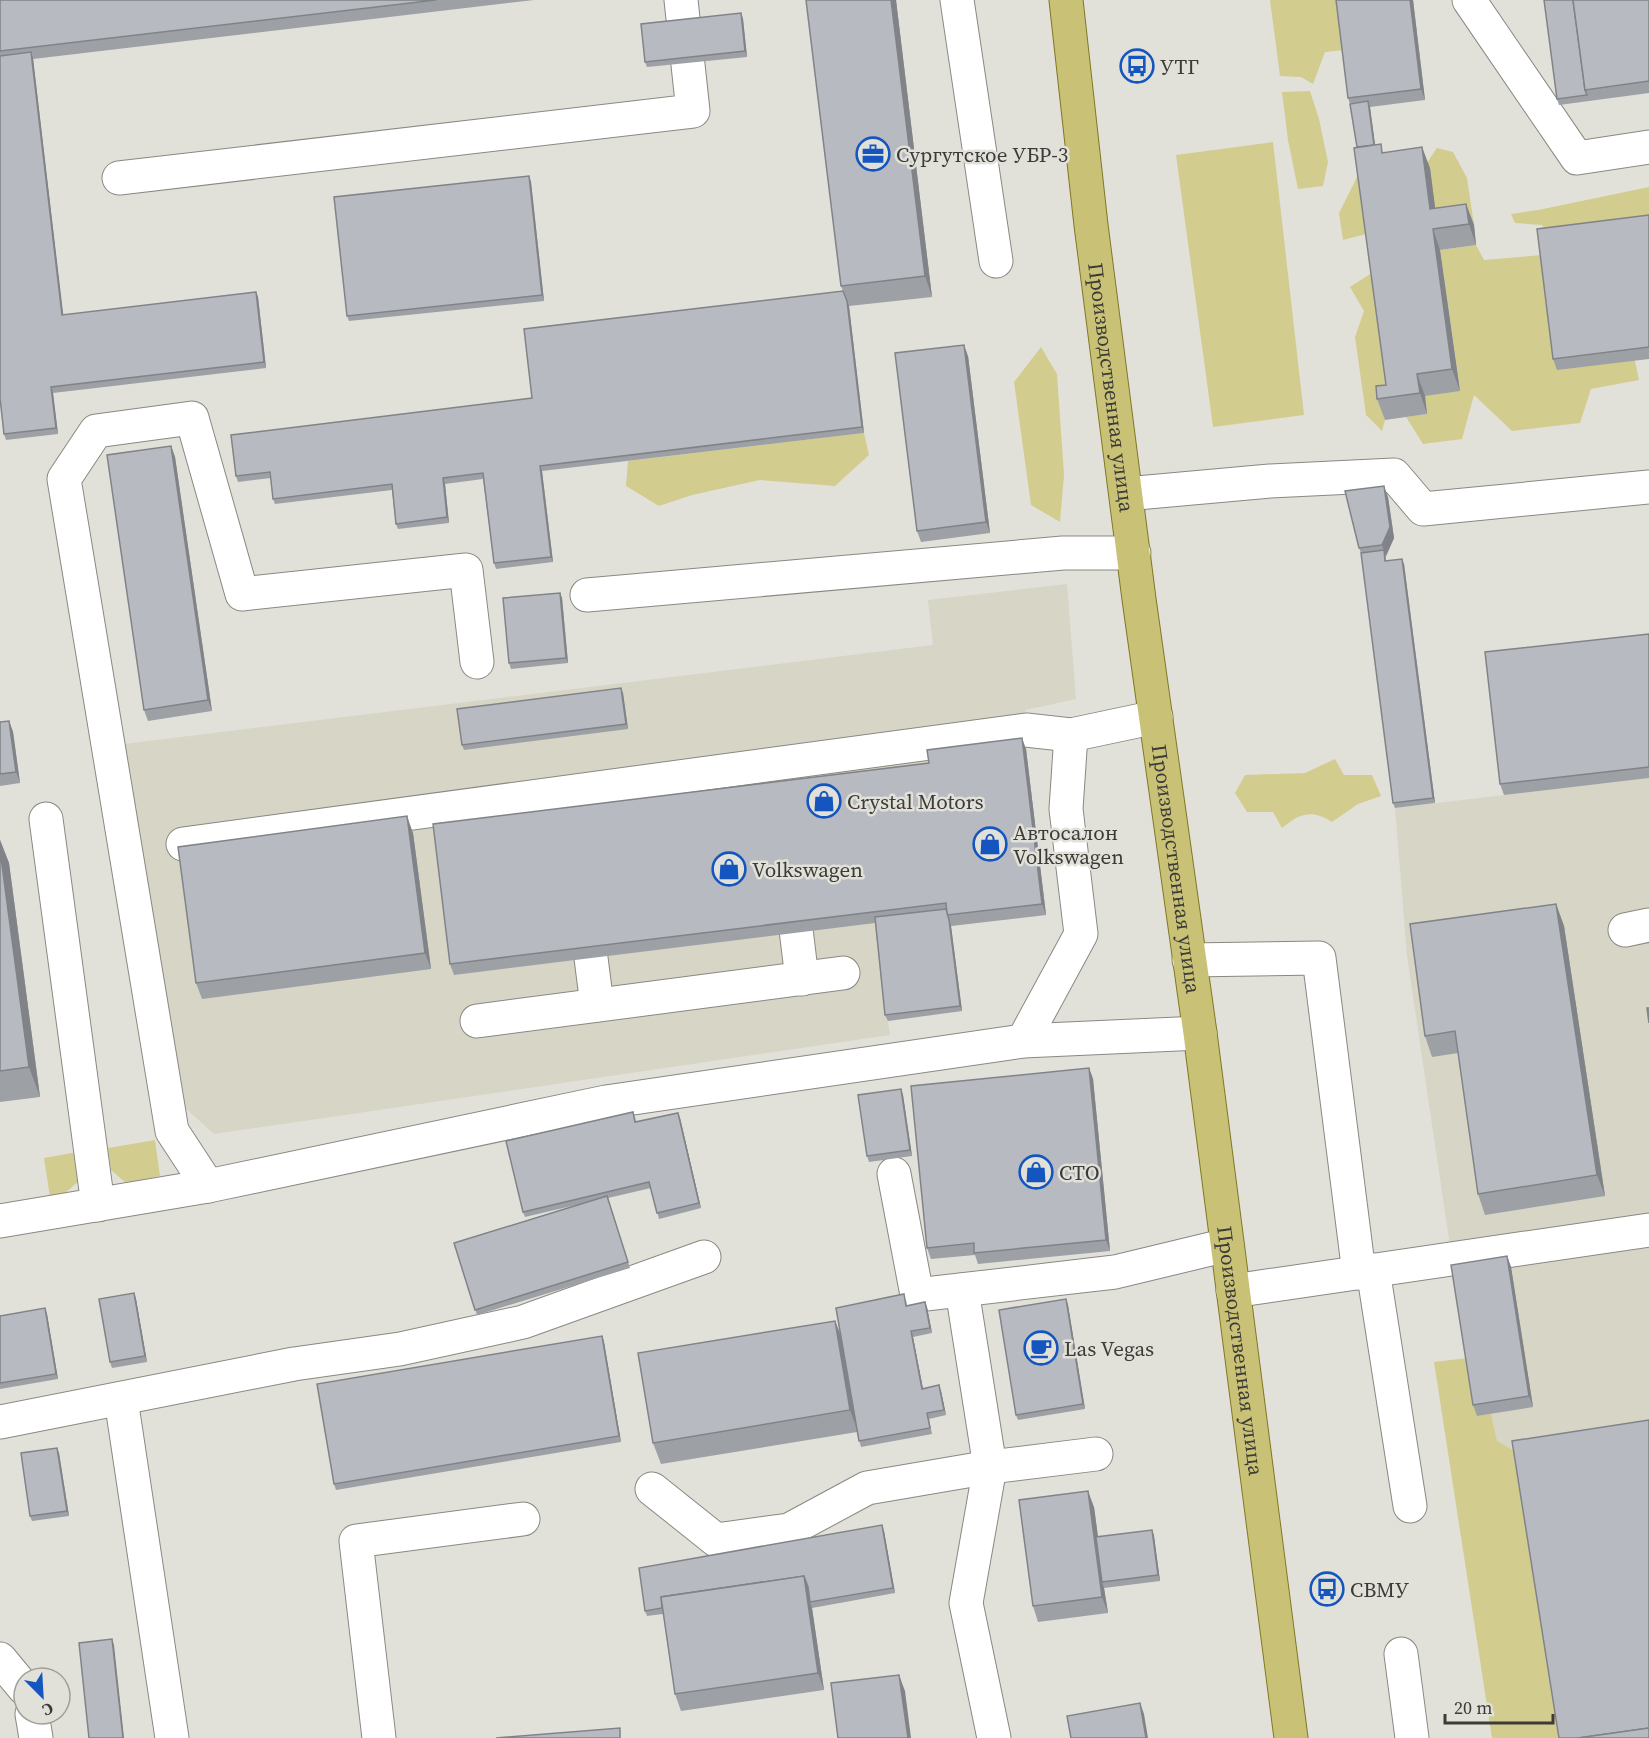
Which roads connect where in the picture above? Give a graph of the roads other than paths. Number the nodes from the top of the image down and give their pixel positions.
1 (681, 0) edge
2 (957, 0) edge
3 (1066, 0) edge
4 (1469, 0) edge
5 (1649, 147) edge
6 (119, 178) dead end
7 (996, 261) dead end
8 (1649, 487) edge
9 (1126, 494) junction
10 (1134, 553) junction
11 (587, 595) dead end
12 (477, 662) dead end
13 (1156, 717) junction
14 (1071, 735) junction
15 (46, 819) dead end
16 (183, 844) edge
17 (788, 863) edge
18 (591, 958) edge
19 (1190, 960) junction
20 (843, 973) dead end
21 (802, 979) junction
22 (597, 1005) junction
23 (477, 1021) dead end
24 (1200, 1033) junction
25 (1023, 1041) junction
26 (894, 1174) dead end
27 (208, 1186) junction
28 (98, 1205) junction
29 (0, 1221) edge
30 (1649, 1230) edge
31 (1227, 1245) junction
32 (704, 1257) dead end
33 (1366, 1272) junction
34 (962, 1290) junction
35 (1233, 1291) junction
36 (121, 1399) junction
37 (0, 1422) edge
38 (1096, 1454) dead end
39 (990, 1467) junction
40 (652, 1489) dead end
41 (1410, 1506) dead end
42 (523, 1519) dead end
43 (1401, 1654) dead end
44 (0, 1659) edge
45 (12, 1674) edge
46 (172, 1738) edge
47 (379, 1738) edge
48 (994, 1738) edge
49 (1291, 1738) edge
50 (1412, 1738) edge

1 - 6 lane
2 - 7 lane
3 - 9 main road, Производственная улица
4 - 5 lane
8 - 9 lane
9 - 10 main road, Производственная улица
10 - 11 lane
10 - 13 main road, Производственная улица
12 - 27 lane
13 - 14 lane
13 - 19 main road, Производственная улица
14 - 16 lane
14 - 25 lane
15 - 28 lane
17 - 21 lane
18 - 22 lane
19 - 24 main road, Производственная улица
19 - 33 lane
20 - 21 lane
21 - 22 lane
22 - 23 lane
24 - 25 lane
24 - 31 main road, Производственная улица
25 - 27 lane
26 - 34 lane
27 - 28 lane
28 - 29 lane
30 - 33 lane
31 - 34 lane
31 - 35 main road, Производственная улица
32 - 36 lane
33 - 35 lane
33 - 41 lane
34 - 39 lane
35 - 49 main road, Производственная улица
36 - 37 lane
36 - 46 lane
38 - 39 lane
39 - 40 lane
39 - 48 lane
42 - 47 lane
43 - 50 lane
44 - 45 lane

